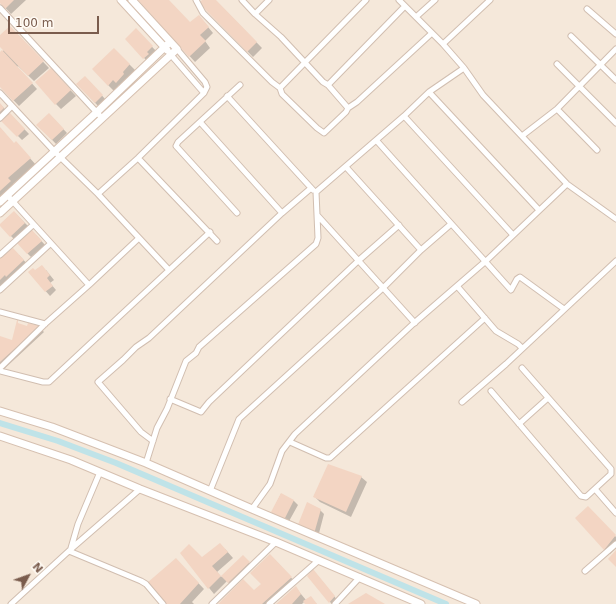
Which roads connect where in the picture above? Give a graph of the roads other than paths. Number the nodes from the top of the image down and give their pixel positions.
1 (121, 0) edge
2 (132, 0) edge
3 (196, 0) edge
4 (242, 0) edge
5 (270, 0) edge
6 (366, 0) edge
7 (399, 0) edge
8 (434, 0) edge
9 (490, 0) edge
10 (405, 6) junction
11 (0, 8) edge
12 (587, 9) dead end
13 (255, 14) junction
14 (416, 17) junction
15 (432, 33) junction
16 (616, 34) edge
17 (570, 36) dead end
18 (170, 42) junction
19 (443, 44) junction
20 (164, 48) junction
21 (177, 49) junction
22 (616, 49) edge
23 (171, 55) junction
24 (304, 62) junction
25 (557, 64) dead end
26 (600, 65) junction
27 (464, 68) junction
28 (616, 80) edge
29 (240, 85) dead end
30 (328, 85) junction
31 (579, 86) junction
32 (280, 88) junction
33 (429, 92) junction
34 (0, 93) edge
35 (204, 93) junction
36 (227, 96) junction
37 (12, 106) junction
38 (348, 108) junction
39 (556, 109) junction
40 (100, 115) junction
41 (404, 116) junction
42 (0, 118) edge
43 (200, 122) junction
44 (616, 123) edge
45 (522, 136) junction
46 (376, 140) junction
47 (597, 150) dead end
48 (57, 154) junction
49 (138, 158) junction
50 (346, 167) junction
51 (567, 184) junction
52 (310, 188) junction
53 (316, 192) junction
54 (98, 194) junction
55 (10, 198) junction
56 (0, 202) edge
57 (539, 210) junction
58 (0, 213) edge
59 (237, 213) dead end
60 (282, 213) junction
61 (318, 216) junction
62 (616, 219) edge
63 (451, 224) junction
64 (33, 225) junction
65 (399, 225) junction
66 (210, 232) junction
67 (513, 235) junction
68 (139, 238) junction
69 (217, 241) dead end
70 (50, 244) junction
71 (421, 250) junction
72 (0, 255) edge
73 (358, 261) junction
74 (486, 261) junction
75 (616, 261) edge
76 (169, 270) junction
77 (89, 285) junction
78 (457, 286) junction
79 (383, 288) junction
80 (0, 290) edge
81 (564, 309) junction
82 (0, 312) edge
83 (485, 318) junction
84 (415, 323) junction
85 (45, 324) junction
86 (522, 348) junction
87 (522, 368) dead end
88 (0, 369) edge
89 (491, 392) dead end
90 (548, 398) junction
91 (170, 399) junction
92 (462, 402) dead end
93 (0, 410) edge
94 (519, 424) junction
95 (0, 436) edge
96 (153, 441) junction
97 (290, 442) junction
98 (146, 463) junction
99 (616, 468) edge
100 (100, 472) junction
101 (610, 474) junction
102 (140, 489) junction
103 (594, 489) junction
104 (210, 491) junction
105 (252, 509) junction
106 (616, 514) edge
107 (276, 542) junction
108 (616, 544) edge
109 (70, 550) junction
110 (319, 560) junction
111 (585, 571) dead end
112 (360, 577) junction
113 (411, 602) edge
114 (11, 604) edge
115 (163, 604) edge
116 (212, 604) edge
117 (269, 604) edge
118 (335, 604) edge
119 (421, 604) edge
120 (476, 604) edge

1 - 20 main road
2 - 18 main road
3 - 32 street
4 - 13 street
5 - 13 street
6 - 24 street
7 - 10 street
8 - 14 street
9 - 19 street
10 - 14 street
10 - 30 street
11 - 40 street
12 - 16 street
13 - 24 street
14 - 15 street
15 - 19 street
15 - 38 street
17 - 26 street
18 - 20 main road
18 - 21 main road
19 - 27 street
20 - 23 main road
20 - 40 main road
21 - 23 main road
21 - 35 street
22 - 26 street
23 - 35 street
23 - 40 main road
24 - 30 street
24 - 32 street
25 - 31 street
26 - 28 street
26 - 31 street
27 - 33 street
27 - 45 street
29 - 36 street
30 - 38 street
31 - 39 street
31 - 44 street
32 - 38 street
33 - 41 street
33 - 57 street
34 - 37 street
35 - 49 street
36 - 43 street
36 - 52 street
37 - 42 street
37 - 48 street
39 - 45 street
39 - 47 street
40 - 48 main road
41 - 46 street
41 - 67 street
43 - 59 street
43 - 60 street
45 - 51 street
46 - 50 street
46 - 63 street
48 - 54 street
48 - 55 main road
49 - 54 street
49 - 66 street
50 - 53 street
50 - 65 street
51 - 57 street
51 - 62 street
52 - 53 street
52 - 60 street
53 - 61 street
54 - 68 street
55 - 56 main road
55 - 58 main road
55 - 64 street
57 - 67 street
60 - 96 street
61 - 73 street
61 - 91 street
63 - 71 street
63 - 74 street
64 - 70 street
64 - 72 street
65 - 71 street
65 - 73 street
66 - 69 street
66 - 76 street
67 - 74 street
68 - 76 street
68 - 77 street
70 - 77 street
70 - 80 street
71 - 79 street
73 - 79 street
73 - 91 street
74 - 78 street
74 - 81 street
75 - 81 street
76 - 88 street
77 - 85 street
78 - 83 street
78 - 84 street
79 - 84 street
79 - 104 street
81 - 86 street
82 - 85 street
83 - 86 street
83 - 97 street
84 - 97 street
85 - 88 street
86 - 92 street
87 - 90 street
89 - 94 street
90 - 94 street
90 - 101 street
91 - 96 street
93 - 98 main road
94 - 103 street
95 - 100 main road
96 - 98 street
97 - 105 street
98 - 104 main road
99 - 101 street
100 - 102 main road
100 - 109 street
101 - 103 street
102 - 107 main road
102 - 109 street
103 - 106 street
104 - 105 main road
105 - 120 main road
107 - 110 main road
107 - 116 street
108 - 111 street
109 - 114 street
109 - 115 street
110 - 112 main road
110 - 117 street
112 - 113 main road
112 - 118 street
113 - 119 main road

